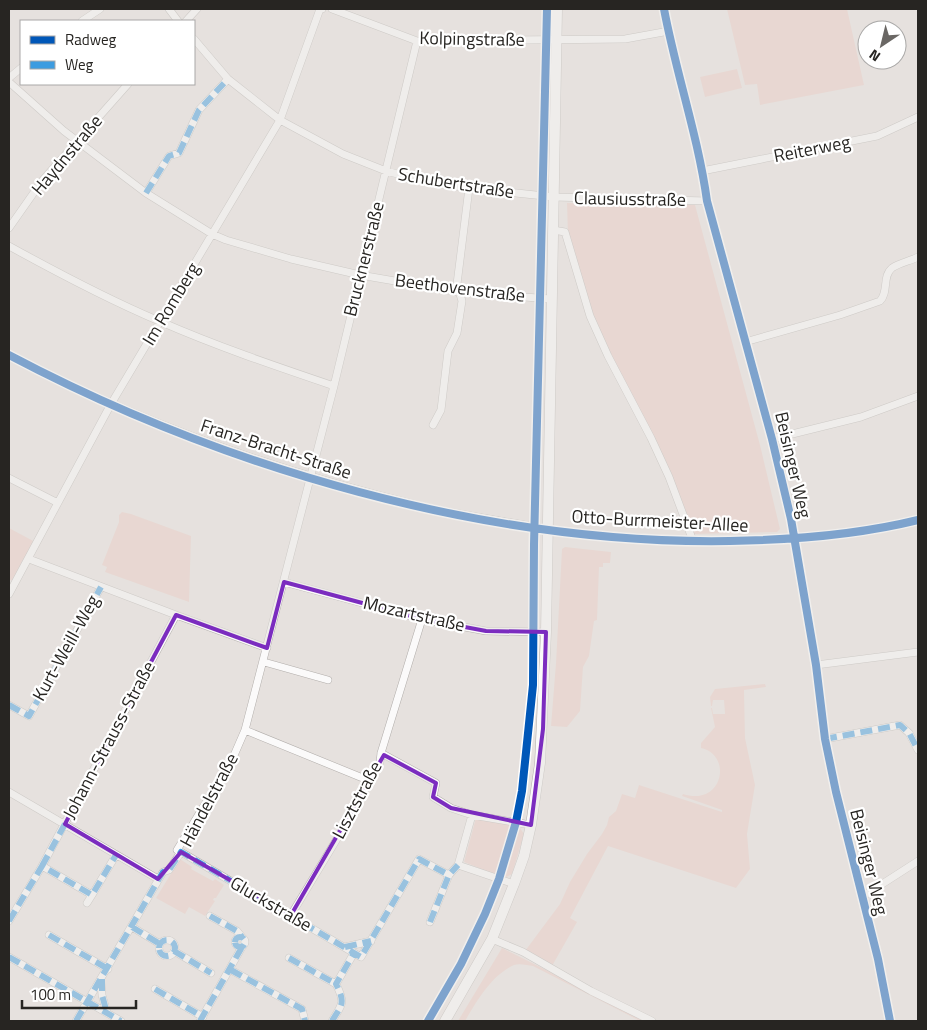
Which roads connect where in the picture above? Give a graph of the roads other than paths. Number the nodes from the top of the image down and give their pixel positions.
1 (100, 9) edge
2 (169, 9) edge
3 (197, 9) edge
4 (321, 9) edge
5 (332, 9) edge
6 (557, 9) edge
7 (664, 9) edge
8 (84, 20) edge
9 (177, 20) edge
10 (187, 20) edge
11 (669, 31) junction
12 (557, 39) junction
13 (195, 41) edge
14 (417, 41) junction
15 (20, 69) edge
16 (228, 79) junction
17 (9, 80) edge
18 (127, 85) edge
19 (918, 117) edge
20 (280, 120) junction
21 (78, 140) junction
22 (386, 171) junction
23 (702, 171) junction
24 (469, 188) junction
25 (146, 193) junction
26 (554, 197) junction
27 (707, 202) junction
28 (9, 228) edge
29 (553, 230) junction
30 (212, 234) junction
31 (9, 246) edge
32 (918, 257) edge
33 (360, 275) junction
34 (459, 292) junction
35 (551, 299) junction
36 (161, 322) junction
37 (745, 342) junction
38 (9, 355) edge
39 (334, 386) junction
40 (918, 396) edge
41 (111, 404) junction
42 (433, 425) dead end
43 (772, 439) junction
44 (9, 478) edge
45 (310, 478) junction
46 (58, 503) junction
47 (918, 520) edge
48 (548, 530) junction
49 (794, 538) junction
50 (693, 541) junction
51 (28, 559) junction
52 (12, 580) edge
53 (284, 582) junction
54 (100, 587) junction
55 (9, 594) edge
56 (176, 615) junction
57 (422, 619) junction
58 (546, 632) junction
59 (268, 648) junction
60 (918, 652) edge
61 (264, 662) junction
62 (816, 665) junction
63 (328, 680) dead end
64 (9, 705) edge
65 (245, 730) junction
66 (918, 731) edge
67 (909, 733) junction
68 (825, 739) junction
69 (918, 750) edge
70 (381, 753) junction
71 (370, 781) junction
72 (9, 792) edge
73 (472, 815) junction
74 (64, 824) junction
75 (531, 825) junction
76 (181, 852) junction
77 (116, 855) junction
78 (918, 862) edge
79 (458, 865) junction
80 (42, 866) junction
81 (449, 875) junction
82 (158, 880) junction
83 (514, 884) junction
84 (92, 895) junction
85 (862, 897) junction
86 (87, 904) dead end
87 (291, 915) junction
88 (210, 916) dead end
89 (9, 920) edge
90 (430, 922) dead end
91 (132, 927) junction
92 (49, 935) dead end
93 (371, 940) junction
94 (492, 940) junction
95 (160, 944) junction
96 (345, 947) junction
97 (174, 952) junction
98 (358, 955) junction
99 (9, 957) edge
100 (289, 958) dead end
101 (108, 969) junction
102 (231, 970) junction
103 (211, 973) dead end
104 (102, 979) junction
105 (336, 984) junction
106 (155, 989) dead end
107 (88, 1003) junction
108 (107, 1013) junction
109 (202, 1019) edge
110 (76, 1021) edge
111 (119, 1021) edge
112 (305, 1021) edge
113 (332, 1021) edge
114 (445, 1021) edge
115 (652, 1021) edge
116 (890, 1021) edge

1 - 8 street
2 - 9 street
3 - 10 street
4 - 20 street, Im Romberg
5 - 14 street, Kolpingstraße
6 - 12 main road
7 - 11 street, Beisinger Weg
11 - 12 street, Kolpingstraße
11 - 23 street, Beisinger Weg
12 - 14 street, Kolpingstraße
12 - 26 main road
13 - 16 street, Schubertstraße
14 - 22 street, Brucknerstraße
15 - 17 street
16 - 20 street, Schubertstraße
16 - 25 street
17 - 21 street, Beethovenstraße
18 - 21 street, Haydnstraße
19 - 23 street, Reiterweg
20 - 22 street, Schubertstraße
20 - 30 street, Im Romberg
21 - 25 street, Beethovenstraße
21 - 28 street, Haydnstraße
22 - 24 street, Schubertstraße
22 - 33 street, Brucknerstraße
23 - 27 street, Beisinger Weg
24 - 26 street, Schubertstraße
24 - 34 street
25 - 30 street, Beethovenstraße
26 - 27 street, Clausiusstraße
26 - 29 main road
27 - 37 street, Beisinger Weg
29 - 35 main road
29 - 50 street, Otto-Burrmeister-Allee
30 - 33 street, Beethovenstraße
30 - 36 street, Im Romberg
31 - 36 street
32 - 37 street
33 - 34 street, Beethovenstraße
33 - 39 street, Brucknerstraße
34 - 35 street, Beethovenstraße
34 - 42 street
35 - 48 main road
36 - 39 street
36 - 41 street, Im Romberg
37 - 43 street, Beisinger Weg
38 - 41 street, Franz-Bracht-Straße
39 - 45 street, Brucknerstraße
40 - 43 street
41 - 45 street, Franz-Bracht-Straße
41 - 46 street, Im Romberg
43 - 49 street, Beisinger Weg
44 - 46 street
45 - 48 street, Franz-Bracht-Straße
45 - 53 street, Händelstraße
46 - 51 street, Im Romberg
47 - 49 street, Otto-Burrmeister-Allee
48 - 50 street, Otto-Burrmeister-Allee
48 - 58 main road
49 - 50 street, Otto-Burrmeister-Allee
49 - 62 street, Beisinger Weg
51 - 52 street, Im Romberg
51 - 54 street
52 - 55 street, Im Romberg
53 - 57 street, Mozartstraße
53 - 59 street, Händelstraße
54 - 56 street
54 - 64 street, Kurt-Weill-Weg
56 - 59 street
56 - 74 street, Johann-Strauss-Straße
57 - 58 street, Mozartstraße
57 - 70 street, Lisztstraße
58 - 75 main road
59 - 61 street, Händelstraße
60 - 62 street
61 - 63 street
61 - 65 street, Händelstraße
62 - 68 street, Beisinger Weg
65 - 71 street
65 - 76 street, Händelstraße
66 - 67 street
67 - 68 street
67 - 69 street
68 - 85 street, Beisinger Weg
70 - 71 street, Lisztstraße
70 - 73 street
71 - 87 street, Lisztstraße
72 - 74 street
73 - 75 street
73 - 79 street
74 - 77 street
74 - 80 street, Johann-Strauss-Straße
75 - 83 main road
76 - 82 street, Händelstraße
76 - 87 street, Gluckstraße
77 - 82 street
77 - 84 street
78 - 85 street
79 - 81 street
79 - 83 street
80 - 84 street
80 - 89 street, Johann-Strauss-Straße
81 - 90 street
81 - 93 street
82 - 91 street, Händelstraße
83 - 94 main road
84 - 86 street
85 - 116 street, Beisinger Weg
87 - 96 street, Gluckstraße
88 - 102 street
91 - 95 street
91 - 101 street, Händelstraße
92 - 101 street
93 - 96 street
93 - 98 street
94 - 114 main road
94 - 115 street
95 - 97 street
95 - 97 street
96 - 98 street, Gluckstraße
97 - 103 street
98 - 105 street
99 - 107 street
100 - 105 street
101 - 104 street, Händelstraße
102 - 109 street
102 - 112 street
104 - 107 street, Händelstraße
104 - 108 street
105 - 113 street
106 - 109 street
107 - 108 street
107 - 110 street, Händelstraße
108 - 111 street

